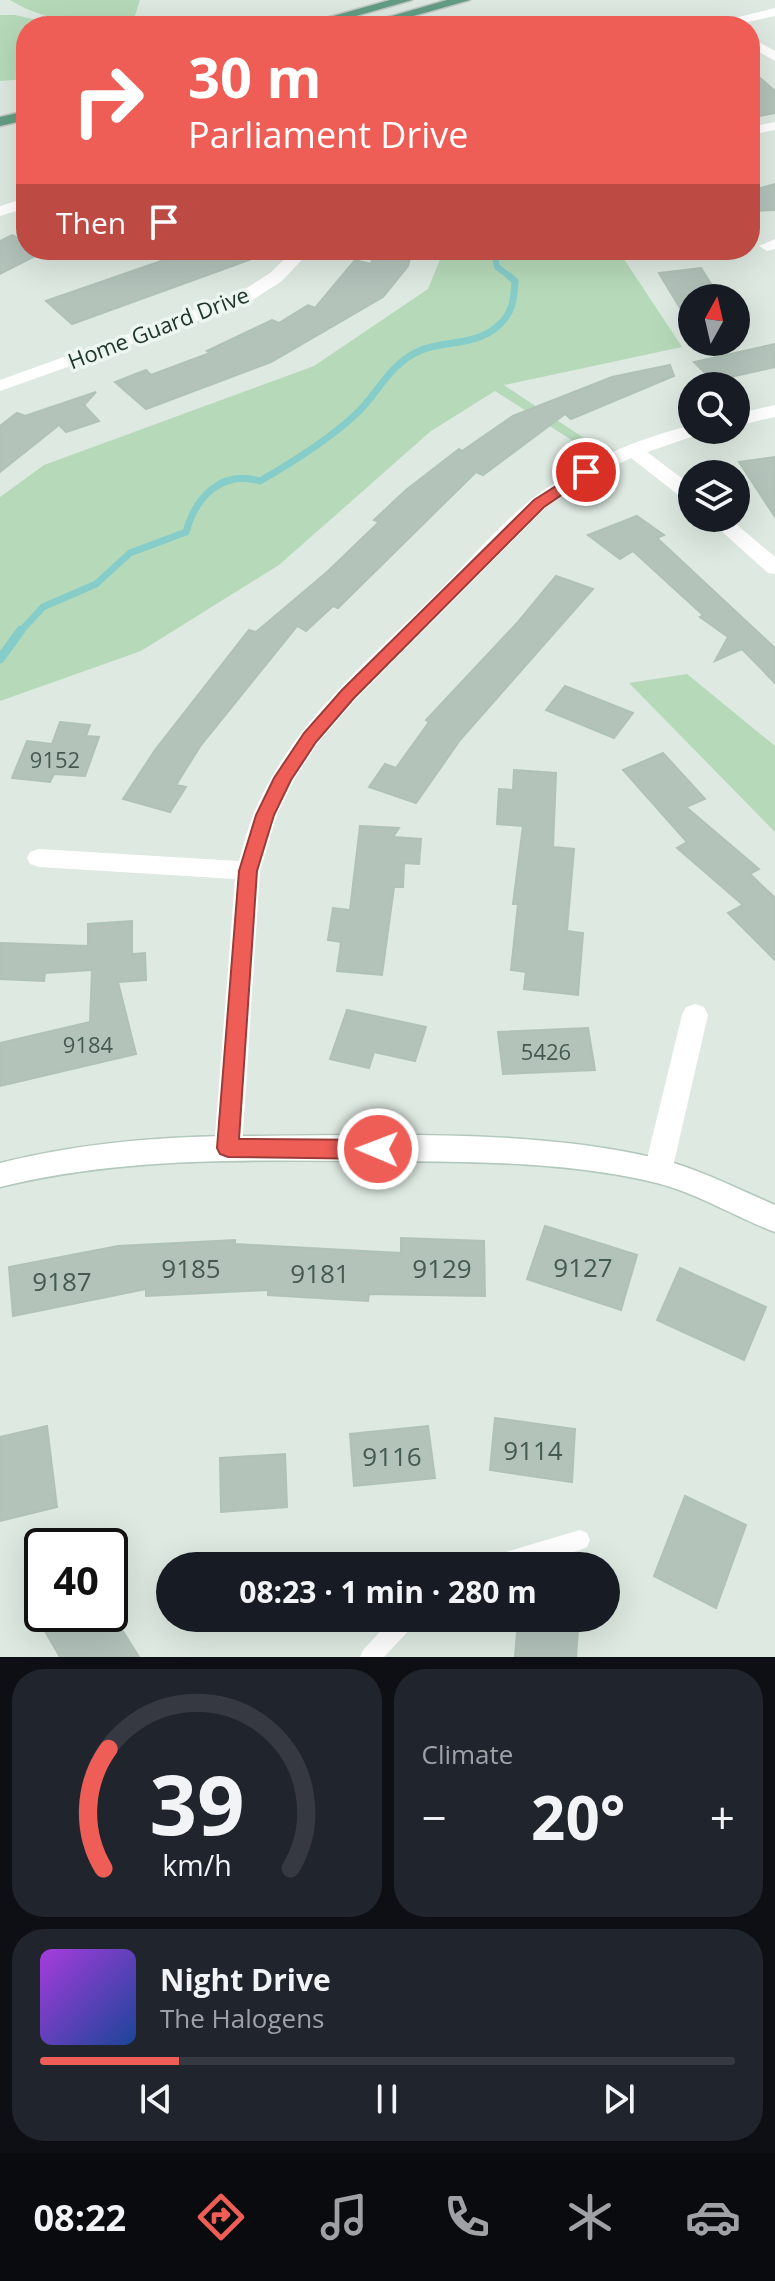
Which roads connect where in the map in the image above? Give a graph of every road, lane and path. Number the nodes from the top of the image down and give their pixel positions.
1 (405, 0) edge
2 (463, 0) edge
3 (343, 16) edge
4 (402, 16) edge
5 (293, 260) edge
6 (0, 386) edge
7 (775, 411) edge
8 (750, 417) edge
9 (678, 435) edge
10 (633, 450) junction
11 (678, 485) edge
12 (733, 532) edge
13 (775, 568) edge
14 (39, 858) dead end
15 (248, 871) junction
16 (695, 1015) dead end
17 (228, 1148) junction
18 (658, 1171) junction
19 (0, 1175) edge
20 (775, 1219) edge
21 (580, 1540) dead end
22 (539, 1552) edge
23 (394, 1632) edge
24 (370, 1657) edge

1 - 3 main road
2 - 4 main road
5 - 6 street, Home Guard Drive
7 - 8 street
9 - 10 street
10 - 11 street
10 - 15 street
12 - 13 street
14 - 15 street
15 - 17 street
16 - 18 street
17 - 18 street
17 - 19 street
18 - 20 street
21 - 22 lane
23 - 24 lane

